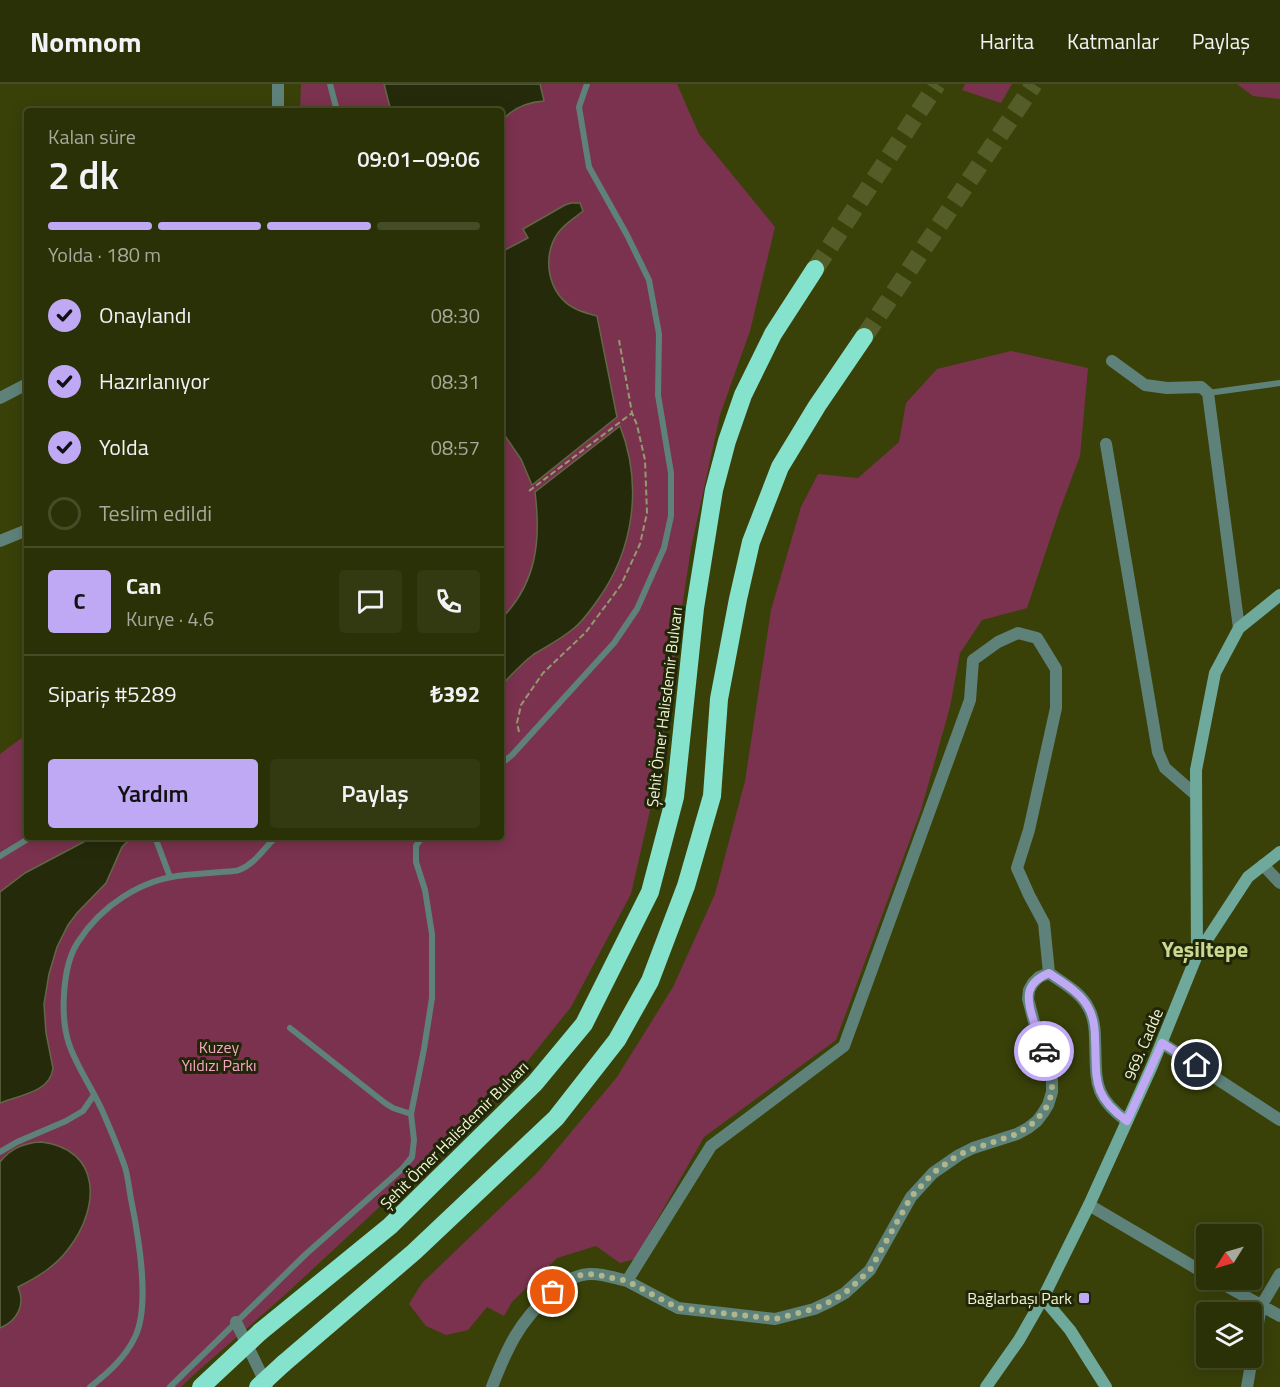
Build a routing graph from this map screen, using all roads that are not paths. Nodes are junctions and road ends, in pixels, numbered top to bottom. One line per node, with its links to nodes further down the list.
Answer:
1 (278, 84): 4 (street)
2 (330, 84): 5 (lane)
3 (587, 84): 18 (lane)
4 (278, 108)
5 (336, 108)
6 (815, 269): 52 (highway, Şehit Ömer Halisdemir Bulvarı, bridge)
7 (864, 337): 53 (highway, bridge)
8 (1112, 361): 11 (street)
9 (1280, 383): 11 (lane)
10 (24, 386): 12 (street)
11 (1208, 393): 17 (street)
12 (0, 398)
13 (1106, 444): 19 (street)
14 (24, 531): 15 (street)
15 (0, 541)
16 (1280, 595): 17 (street)
17 (1239, 628): 19 (street)
18 (504, 761)
19 (1196, 795): 29 (street)
20 (26, 840): 25 (lane)
21 (156, 840): 27 (lane)
22 (273, 840): 27 (lane)
23 (420, 840): 34 (lane)
24 (1280, 852): 26 (street, 969. Cadde)
25 (0, 856)
26 (1263, 865): 28 (street); 29 (street, 969. Cadde)
27 (170, 877): 33 (lane)
28 (1280, 883)
29 (1197, 955): 32 (street, 969. Cadde)
30 (1049, 973): 36 (street); 41 (street); 41 (street)
31 (290, 1028): 34 (lane)
32 (1162, 1043): 35 (street); 36 (street, 969. Cadde)
33 (93, 1095): 37 (lane); 50 (lane)
34 (411, 1114): 48 (lane)
35 (1280, 1120)
36 (1127, 1121): 38 (street, 969. Cadde)
37 (0, 1152)
38 (1089, 1205): 39 (street); 43 (street, 969. Cadde)
39 (1196, 1268)
40 (1280, 1274): 45 (street)
41 (627, 1281): 55 (street)
42 (1233, 1290): 44 (street)
43 (1043, 1298): 56 (street, 969. Cadde); 57 (street)
44 (1254, 1302)
45 (1262, 1304)
46 (1262, 1307): 47 (street)
47 (1280, 1316)
48 (236, 1322): 51 (lane); 54 (street)
49 (1250, 1368): 58 (street)
50 (90, 1387)
51 (170, 1387)
52 (201, 1387)
53 (258, 1387)
54 (268, 1387)
55 (492, 1387)
56 (986, 1387)
57 (1106, 1387)
58 (1246, 1387)

